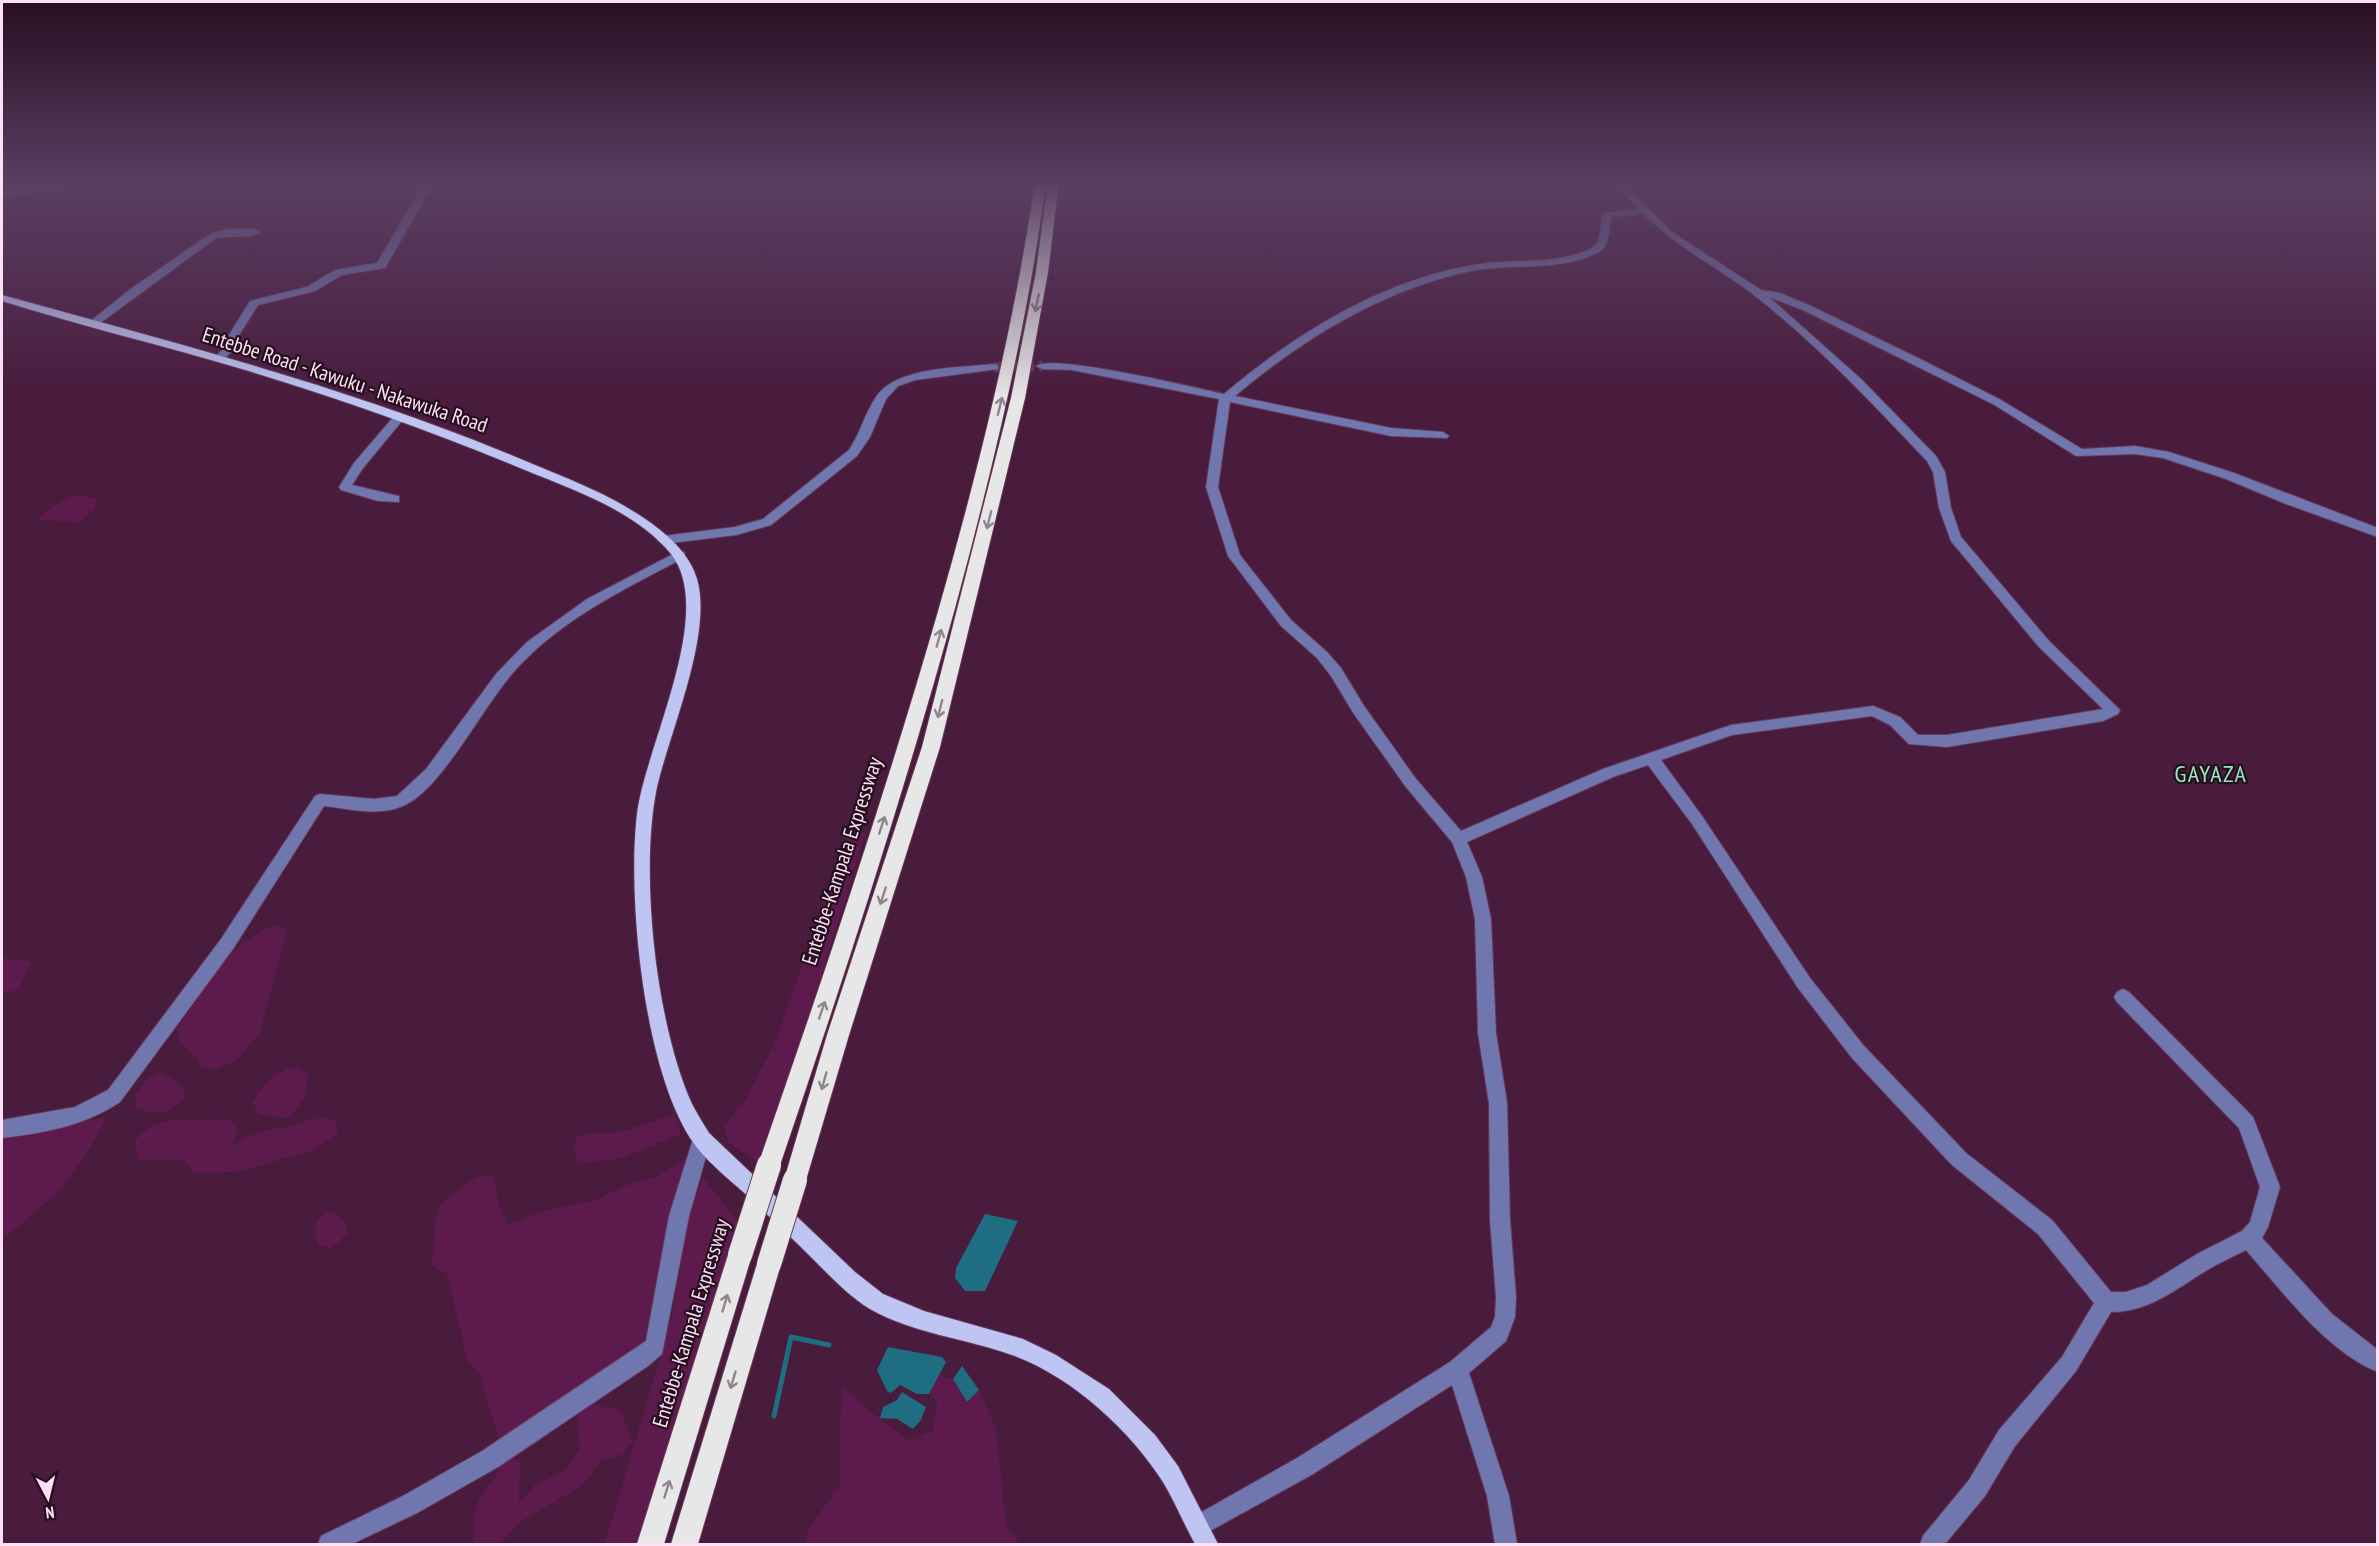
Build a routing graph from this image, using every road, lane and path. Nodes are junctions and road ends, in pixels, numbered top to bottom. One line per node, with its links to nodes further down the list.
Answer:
1 (187, 254): 9 (street)
2 (388, 254): 10 (street)
3 (1030, 254): 31 (highway, Entebbe-Kampala Expressway, one-way to 3, bridge)
4 (1044, 254): 32 (highway, one-way to 32, bridge)
5 (1581, 254): 13 (street)
6 (1699, 254): 7 (street)
7 (1758, 293): 17 (street); 20 (street)
8 (2, 298): 9 (main road, Entebbe Road - Kawuku - Nakawuka Road)
9 (92, 324): 10 (main road, Entebbe Road - Kawuku - Nakawuka Road)
10 (218, 358): 14 (main road, Entebbe Road - Kawuku - Nakawuka Road)
11 (1042, 366): 13 (street)
12 (994, 367): 18 (street)
13 (1225, 399): 15 (street); 21 (street)
14 (400, 416): 16 (street); 18 (main road, Entebbe Road - Kawuku - Nakawuka Road)
15 (1443, 436)
16 (395, 499)
17 (2378, 533)
18 (663, 540): 19 (main road, Entebbe Road - Kawuku - Nakawuka Road)
19 (679, 555): 23 (street); 24 (main road, Entebbe Road - Kawuku - Nakawuka Road)
20 (1651, 758): 21 (street); 26 (street)
21 (1458, 839): 28 (street)
22 (2123, 997): 25 (street)
23 (2, 1129)
24 (702, 1139): 29 (main road, Entebbe Road - Kawuku - Nakawuka Road); 30 (street)
25 (2248, 1238): 26 (street); 27 (street)
26 (2106, 1302): 34 (street)
27 (2378, 1362)
28 (1456, 1369): 29 (street); 33 (street)
29 (1203, 1535)
30 (329, 1545)
31 (650, 1545)
32 (684, 1545)
33 (1506, 1545)
34 (1931, 1545)

